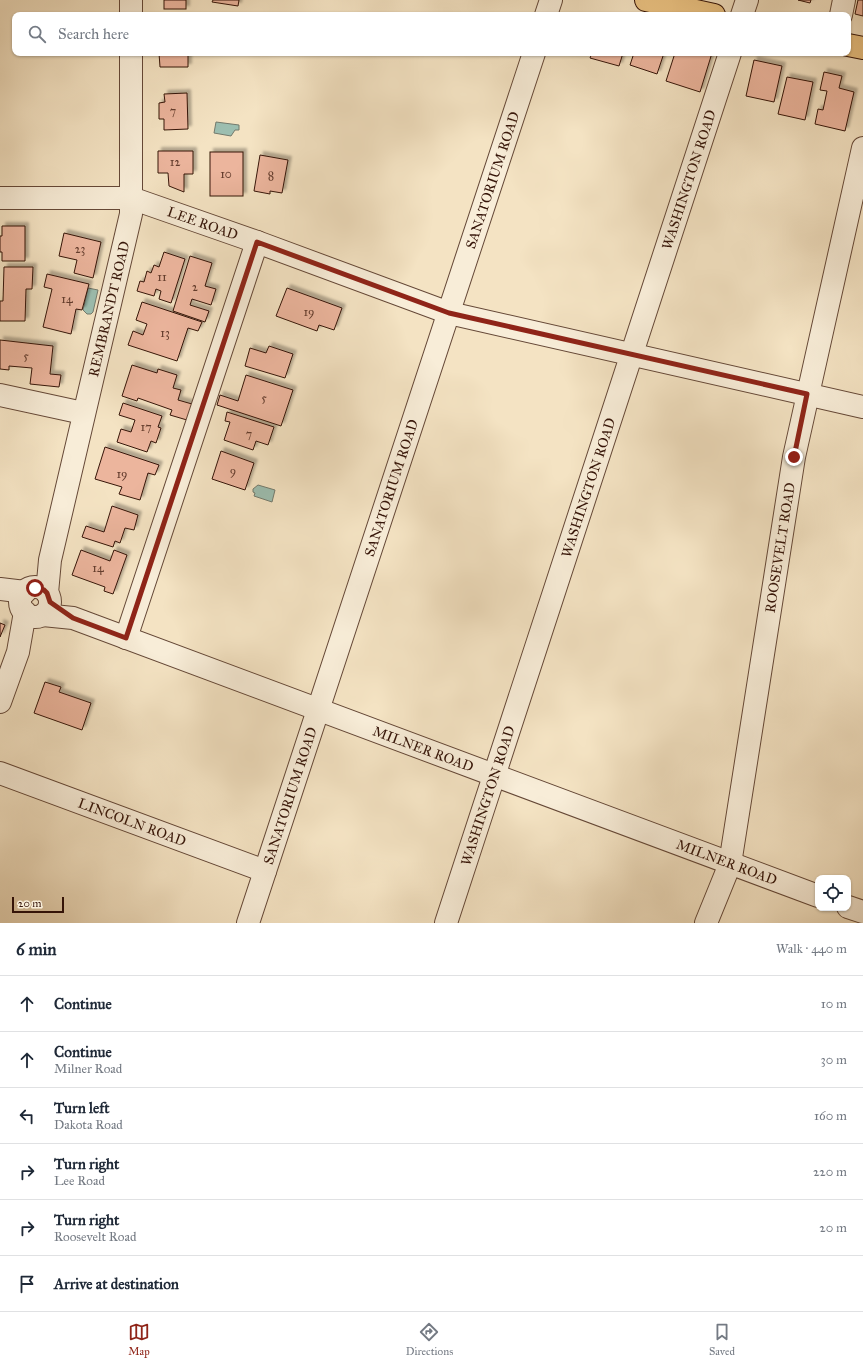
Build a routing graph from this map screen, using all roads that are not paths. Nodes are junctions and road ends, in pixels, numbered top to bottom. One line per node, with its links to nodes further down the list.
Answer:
1 (131, 0): 7 (street)
2 (551, 0): 8 (street)
3 (646, 0): 6 (main road)
4 (746, 0): 10 (street)
5 (844, 0): 11 (street)
6 (683, 4): 9 (main road)
7 (131, 12)
8 (547, 12)
9 (706, 12)
10 (743, 12)
11 (842, 12)
12 (851, 46): 13 (main road)
13 (863, 48)
14 (131, 56): 19 (street, REMBRANDT ROAD)
15 (533, 56): 21 (street, SANATORIUM ROAD)
16 (729, 56): 22 (street, WASHINGTON ROAD)
17 (863, 148): 23 (street, ROOSEVELT ROAD)
18 (0, 198): 19 (street, LEE ROAD)
19 (131, 198): 20 (street, LEE ROAD); 26 (street, REMBRANDT ROAD)
20 (257, 242): 21 (street, LEE ROAD); 30 (street)
21 (449, 313): 22 (street, LEE ROAD); 32 (street, SANATORIUM ROAD)
22 (632, 355): 23 (street, LEE ROAD); 34 (street, WASHINGTON ROAD)
23 (807, 394): 25 (street, LEE ROAD); 35 (street, ROOSEVELT ROAD)
24 (0, 395): 26 (street)
25 (863, 407)
26 (83, 414): 29 (street, REMBRANDT ROAD)
27 (0, 589): 29 (street, MILNER ROAD)
28 (0, 594): 29 (street, MILNER ROAD)
29 (35, 603): 30 (street, MILNER ROAD); 31 (street, REMBRANDT ROAD)
30 (126, 638): 32 (street, MILNER ROAD)
31 (0, 702)
32 (318, 710): 34 (street, MILNER ROAD); 36 (street, SANATORIUM ROAD)
33 (0, 773): 36 (street, LINCOLN ROAD)
34 (494, 775): 35 (street, MILNER ROAD); 39 (street, WASHINGTON ROAD)
35 (730, 864): 37 (street, MILNER ROAD); 40 (street, ROOSEVELT ROAD)
36 (265, 871): 38 (street, SANATORIUM ROAD)
37 (815, 895)
38 (248, 923)
39 (446, 923)
40 (706, 923)

